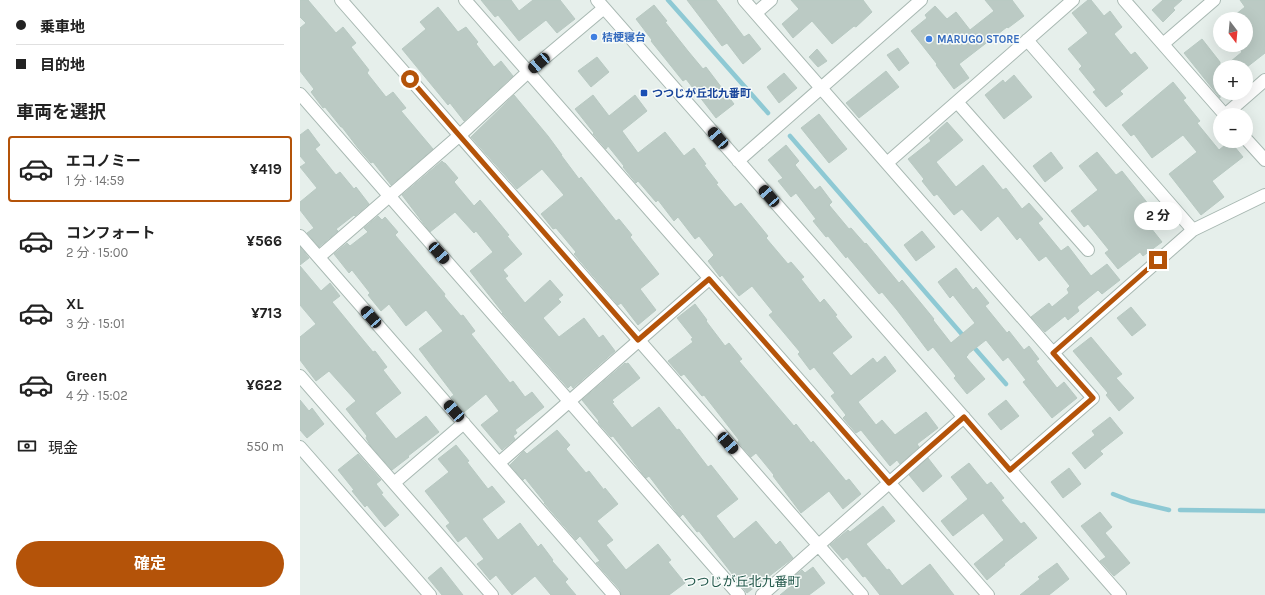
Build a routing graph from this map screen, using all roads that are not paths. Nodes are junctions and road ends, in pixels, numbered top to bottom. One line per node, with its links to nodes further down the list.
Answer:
1 (341, 0): 20 (street)
2 (465, 0): 13 (street)
3 (744, 0): 10 (street)
4 (771, 0): 10 (street)
5 (921, 0): 15 (street)
6 (1073, 0): 11 (street)
7 (1124, 0): 12 (street)
8 (1214, 0): 12 (street)
9 (600, 4): 13 (street); 23 (street)
10 (756, 13): 15 (street)
11 (1026, 40): 17 (street); 27 (street)
12 (1164, 44): 18 (street)
13 (528, 72): 20 (street); 31 (street)
14 (1265, 80): 19 (street)
15 (821, 88): 23 (street); 24 (street)
16 (300, 94): 26 (street)
17 (957, 102): 24 (street); 29 (street)
18 (1219, 108)
19 (1233, 108)
20 (460, 135): 26 (street); 32 (street)
21 (1253, 147): 22 (street)
22 (1265, 160)
23 (738, 162): 36 (street)
24 (887, 163): 33 (street)
25 (1265, 195): 27 (street)
26 (389, 196): 30 (street); 35 (street)
27 (1193, 230): 33 (street)
28 (300, 236): 30 (street)
29 (1088, 250)
30 (319, 258): 37 (street)
31 (709, 279): 32 (street); 42 (street)
32 (638, 340): 35 (street); 43 (street)
33 (1053, 353): 40 (street)
34 (300, 376): 41 (street)
35 (568, 401): 39 (street); 47 (street)
36 (964, 417): 40 (street); 42 (street)
37 (464, 423): 39 (street); 41 (street)
38 (300, 447): 44 (street)
39 (499, 463): 46 (street)
40 (1010, 470): 51 (street)
41 (394, 482): 45 (street)
42 (889, 483): 43 (street); 50 (street)
43 (818, 546): 48 (street); 49 (street)
44 (430, 595)
45 (492, 595)
46 (614, 595)
47 (739, 595)
48 (762, 595)
49 (862, 595)
50 (988, 595)
51 (1120, 595)

